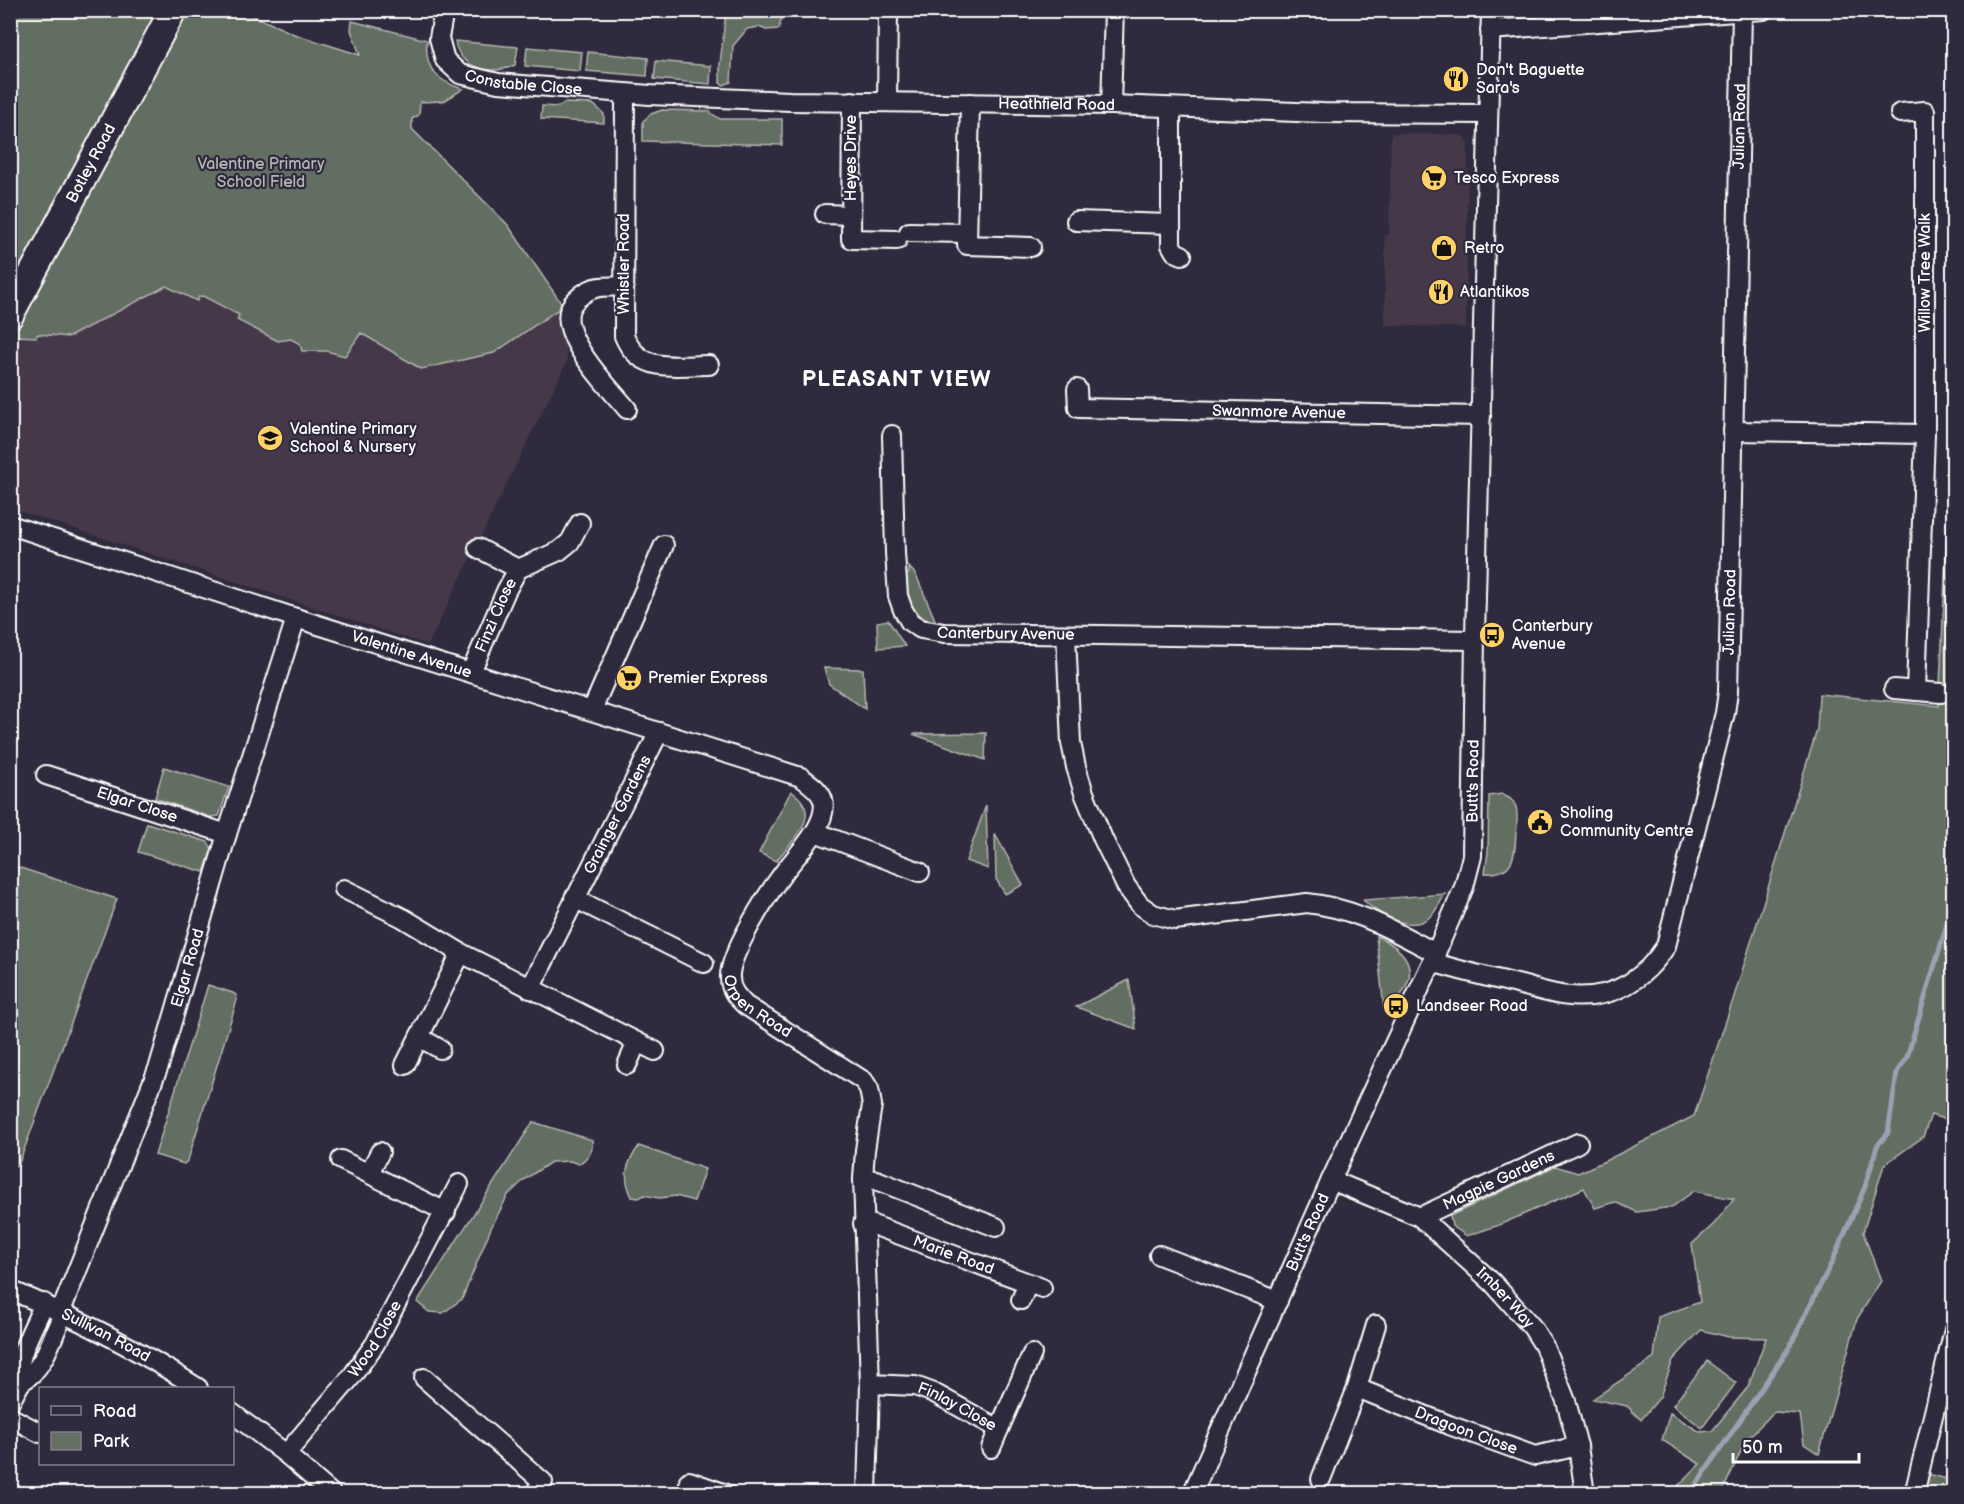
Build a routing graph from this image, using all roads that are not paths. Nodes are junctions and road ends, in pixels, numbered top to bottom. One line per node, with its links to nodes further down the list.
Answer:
1 (172, 10): 25 (main road, Botley Road)
2 (444, 10): 9 (street, Constable Close)
3 (888, 10): 11 (street)
4 (1114, 10): 13 (street)
5 (1491, 10): 8 (street, Butt's Road)
6 (1763, 10): 7 (street)
7 (1742, 12): 8 (street); 30 (street, Julian Road)
8 (1490, 30): 16 (street, Butt's Road)
9 (625, 93): 10 (street, Heathfield Road); 24 (street, Whistler Road)
10 (852, 101): 11 (street, Heathfield Road); 18 (street, Heyes Drive)
11 (887, 102): 12 (street, Heathfield Road)
12 (970, 104): 13 (street, Heathfield Road); 21 (street)
13 (1111, 105): 14 (street, Heathfield Road)
14 (1171, 108): 16 (street, Heathfield Road); 20 (street)
15 (1900, 113): 31 (street, Willow Tree Walk)
16 (1488, 114): 29 (street, Butt's Road)
17 (825, 214): 18 (street, Heyes Drive)
18 (851, 215): 21 (street, Heyes Drive)
19 (1076, 220): 20 (street)
20 (1170, 224): 23 (street)
21 (967, 239): 22 (street)
22 (1031, 247)
23 (1182, 255)
24 (623, 286): 26 (street, Whistler Road); 28 (street)
25 (10, 315)
26 (709, 365)
27 (1077, 388): 29 (street, Swanmore Avenue)
28 (627, 409)
29 (1481, 416): 40 (street, Butt's Road)
30 (1733, 431): 31 (street); 55 (street, Julian Road)
31 (1924, 434): 43 (street, Willow Tree Walk)
32 (892, 435): 39 (street, Canterbury Avenue)
33 (580, 522): 37 (street, Finzi Close)
34 (10, 525): 38 (street, Valentine Avenue)
35 (664, 545): 45 (street)
36 (478, 548): 37 (street)
37 (518, 569): 41 (street, Finzi Close)
38 (296, 618): 41 (street, Valentine Avenue); 50 (street, Elgar Road)
39 (1066, 636): 40 (street, Canterbury Avenue); 55 (street)
40 (1475, 640): 55 (street, Butt's Road)
41 (471, 672): 45 (street, Valentine Avenue)
42 (1894, 689): 43 (street)
43 (1916, 691): 44 (street)
44 (1941, 693)
45 (592, 710): 46 (street, Valentine Avenue)
46 (659, 732): 48 (street, Valentine Avenue); 53 (street, Grainger Gardens)
47 (46, 775): 50 (street, Elgar Close)
48 (811, 784): 49 (street, Orpen Road)
49 (814, 832): 51 (street); 68 (street, Orpen Road)
50 (227, 834): 80 (street, Elgar Road)
51 (920, 872)
52 (344, 889): 54 (street)
53 (574, 898): 56 (street); 57 (street, Grainger Gardens)
54 (461, 953): 57 (street); 58 (street)
55 (1434, 957): 69 (street, Butt's Road)
56 (704, 963)
57 (530, 989): 59 (street)
58 (419, 1037): 60 (street); 62 (street)
59 (637, 1042): 61 (street); 63 (street)
60 (440, 1049)
61 (655, 1051)
62 (405, 1065)
63 (627, 1065)
64 (1578, 1143): 72 (street, Magpie Gardens)
65 (380, 1152): 67 (street)
66 (341, 1160): 67 (street)
67 (369, 1173): 71 (street)
68 (863, 1179): 73 (street, Orpen Road); 74 (street)
69 (1331, 1180): 72 (street, Imber Way); 78 (street, Butt's Road)
70 (459, 1184): 71 (street, Wood Close)
71 (446, 1212): 96 (street, Wood Close)
72 (1420, 1217): 94 (street, Imber Way)
73 (863, 1224): 77 (street, Marie Road); 86 (street, Orpen Road)
74 (996, 1227)
75 (1159, 1255): 78 (street)
76 (10, 1290): 79 (street, Sullivan Road)
77 (1021, 1300)
78 (1278, 1300): 103 (street, Butt's Road)
79 (44, 1303): 80 (street, Sullivan Road); 85 (street)
80 (62, 1312): 85 (street, Elgar Road); 87 (street, Sullivan Road)
81 (1376, 1324): 88 (street)
82 (1953, 1330): 105 (street)
83 (1032, 1354): 92 (street, Finlay Close)
84 (424, 1378): 101 (street)
85 (21, 1382): 89 (street)
86 (870, 1384): 92 (street, Finlay Close); 102 (street, Orpen Road)
87 (195, 1387)
88 (1357, 1388): 94 (street, Dragoon Close); 97 (street)
89 (10, 1402)
90 (234, 1415): 96 (street)
91 (10, 1417): 93 (street)
92 (999, 1429): 95 (street)
93 (39, 1432)
94 (1578, 1446): 104 (street, Imber Way)
95 (991, 1448)
96 (286, 1454): 100 (street)
97 (1321, 1479)
98 (689, 1481): 99 (street)
99 (720, 1493)
100 (332, 1494)
101 (534, 1494)
102 (867, 1494)
103 (1192, 1494)
104 (1585, 1494)
105 (1914, 1494)

